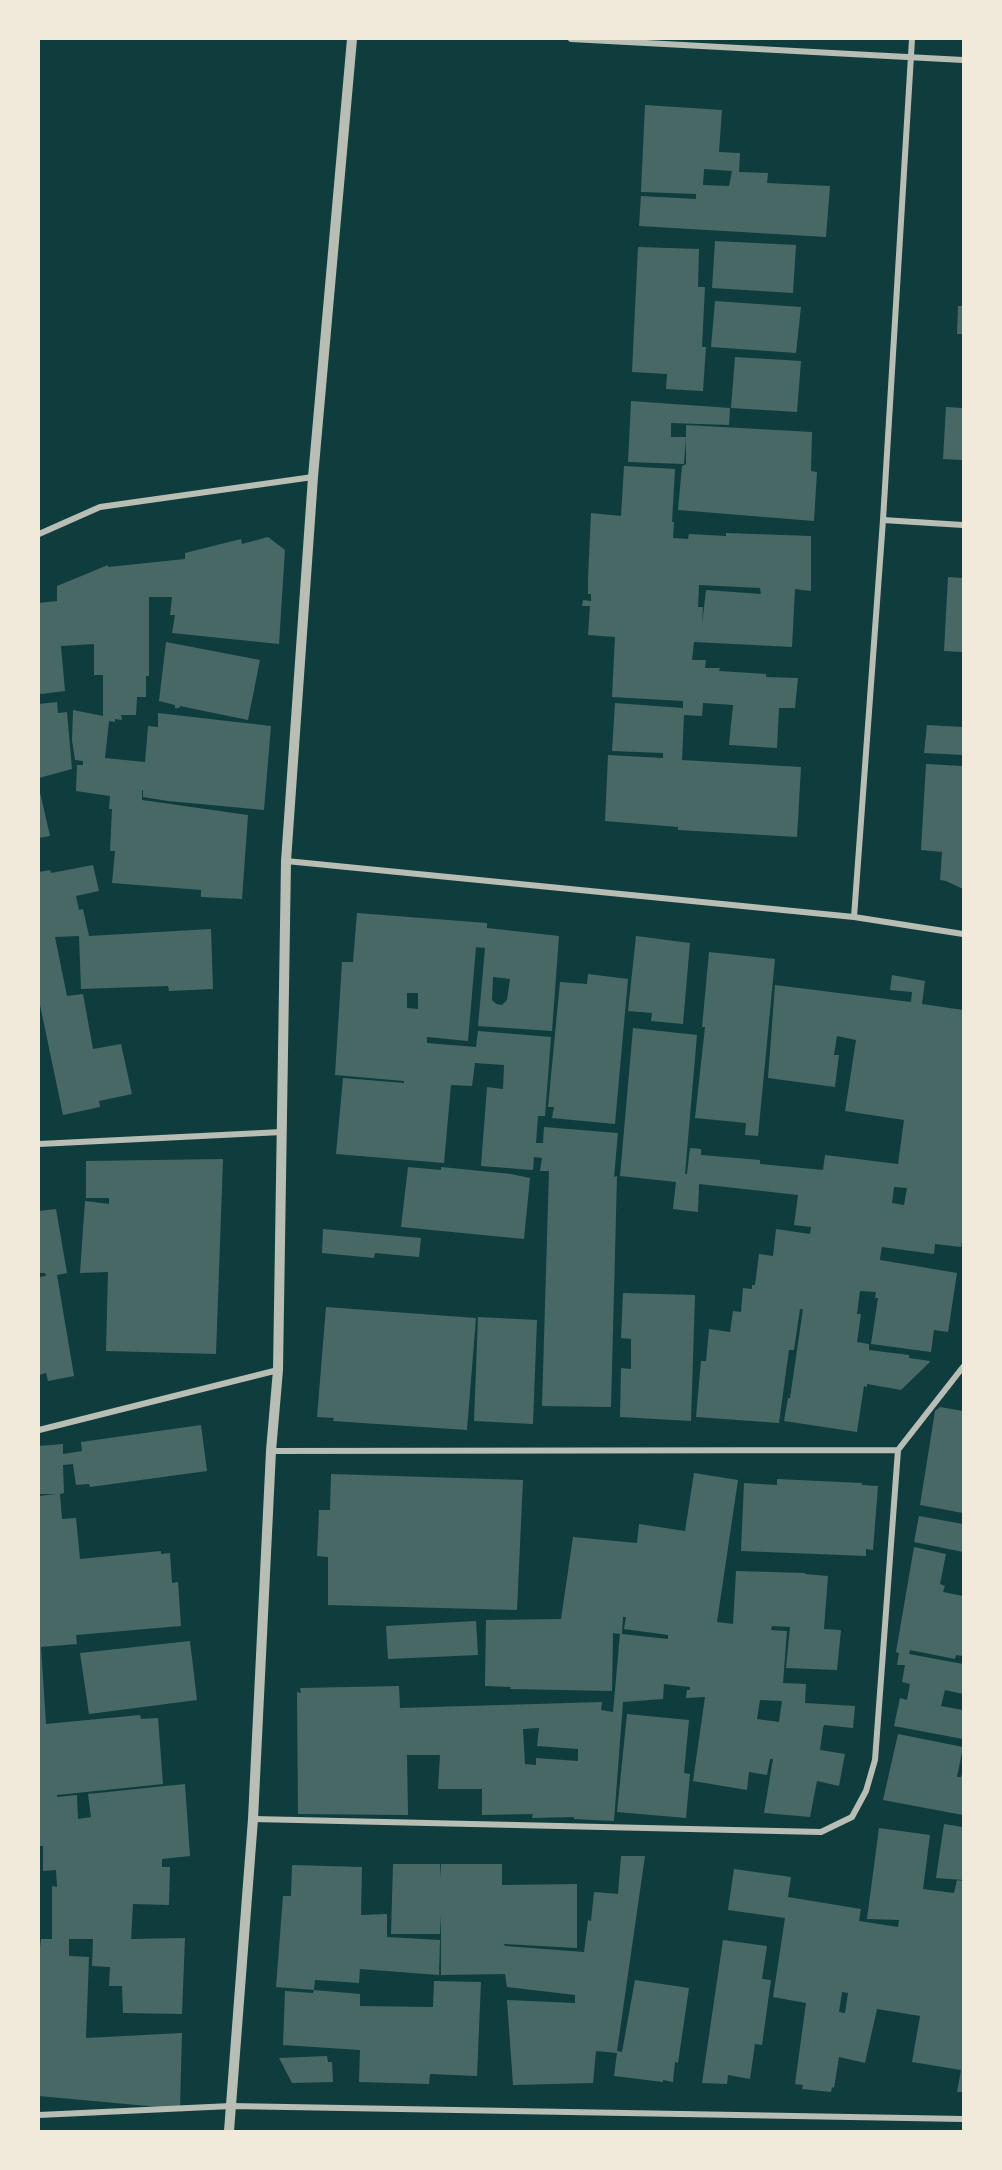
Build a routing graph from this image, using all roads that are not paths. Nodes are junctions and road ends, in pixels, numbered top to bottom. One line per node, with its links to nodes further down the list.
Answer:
1 (352, 39): 6 (street)
2 (571, 39): 4 (street)
3 (912, 39): 4 (street)
4 (911, 57): 5 (street); 7 (street)
5 (963, 60)
6 (313, 477): 9 (street); 10 (street)
7 (883, 520): 8 (street); 11 (street)
8 (963, 525)
9 (39, 534)
10 (286, 861): 11 (street); 13 (street)
11 (854, 917): 12 (street)
12 (963, 934)
13 (282, 1132): 14 (street); 16 (street)
14 (39, 1144)
15 (963, 1367): 19 (street)
16 (278, 1370): 17 (street); 18 (street)
17 (39, 1430)
18 (271, 1450): 19 (street); 20 (street)
19 (898, 1450): 20 (street)
20 (253, 1819): 21 (street)
21 (231, 2106): 22 (street); 23 (street); 24 (street)
22 (39, 2115)
23 (963, 2119)
24 (229, 2131)

